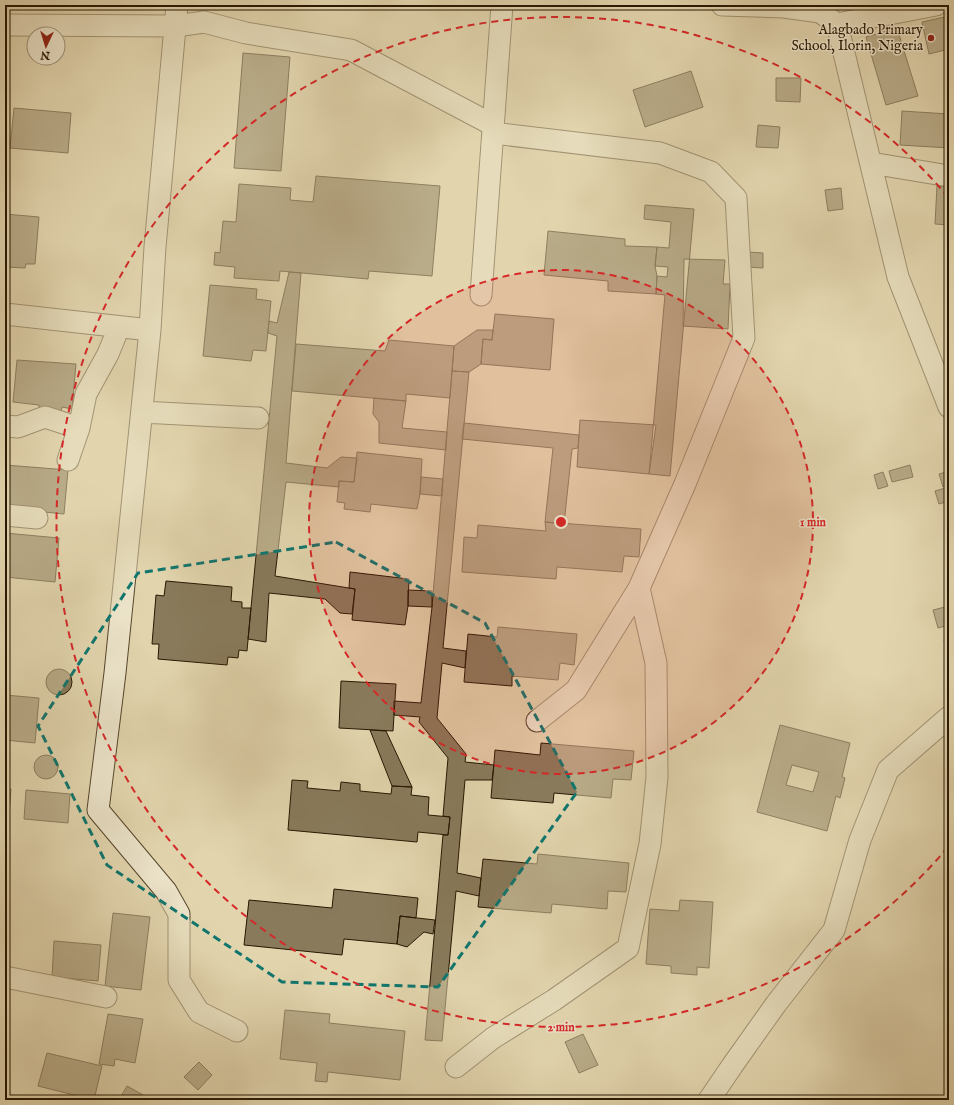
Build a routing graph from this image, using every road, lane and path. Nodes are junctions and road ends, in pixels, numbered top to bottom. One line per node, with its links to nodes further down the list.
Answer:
1 (177, 5): 8 (street)
2 (502, 5): 9 (street)
3 (722, 5): 5 (street)
4 (936, 5): 6 (street)
5 (820, 8): 6 (street)
6 (838, 24): 10 (street)
7 (5, 25): 8 (street)
8 (176, 26): 9 (street); 15 (street)
9 (493, 129): 12 (street); 24 (street)
10 (871, 163): 11 (street); 16 (street)
11 (949, 176)
12 (481, 295)
13 (5, 314): 14 (street)
14 (120, 327): 15 (street); 20 (street)
15 (150, 330): 17 (street)
16 (949, 407)
17 (142, 412): 18 (street); 29 (street)
18 (258, 418)
19 (5, 426): 20 (street)
20 (79, 428): 21 (street)
21 (68, 460)
22 (5, 515): 23 (street)
23 (37, 518)
24 (639, 588): 26 (street); 30 (street)
25 (949, 717): 31 (street)
26 (537, 721)
27 (5, 977): 28 (street)
28 (106, 997)
29 (237, 1031)
30 (456, 1067)
31 (709, 1100)

